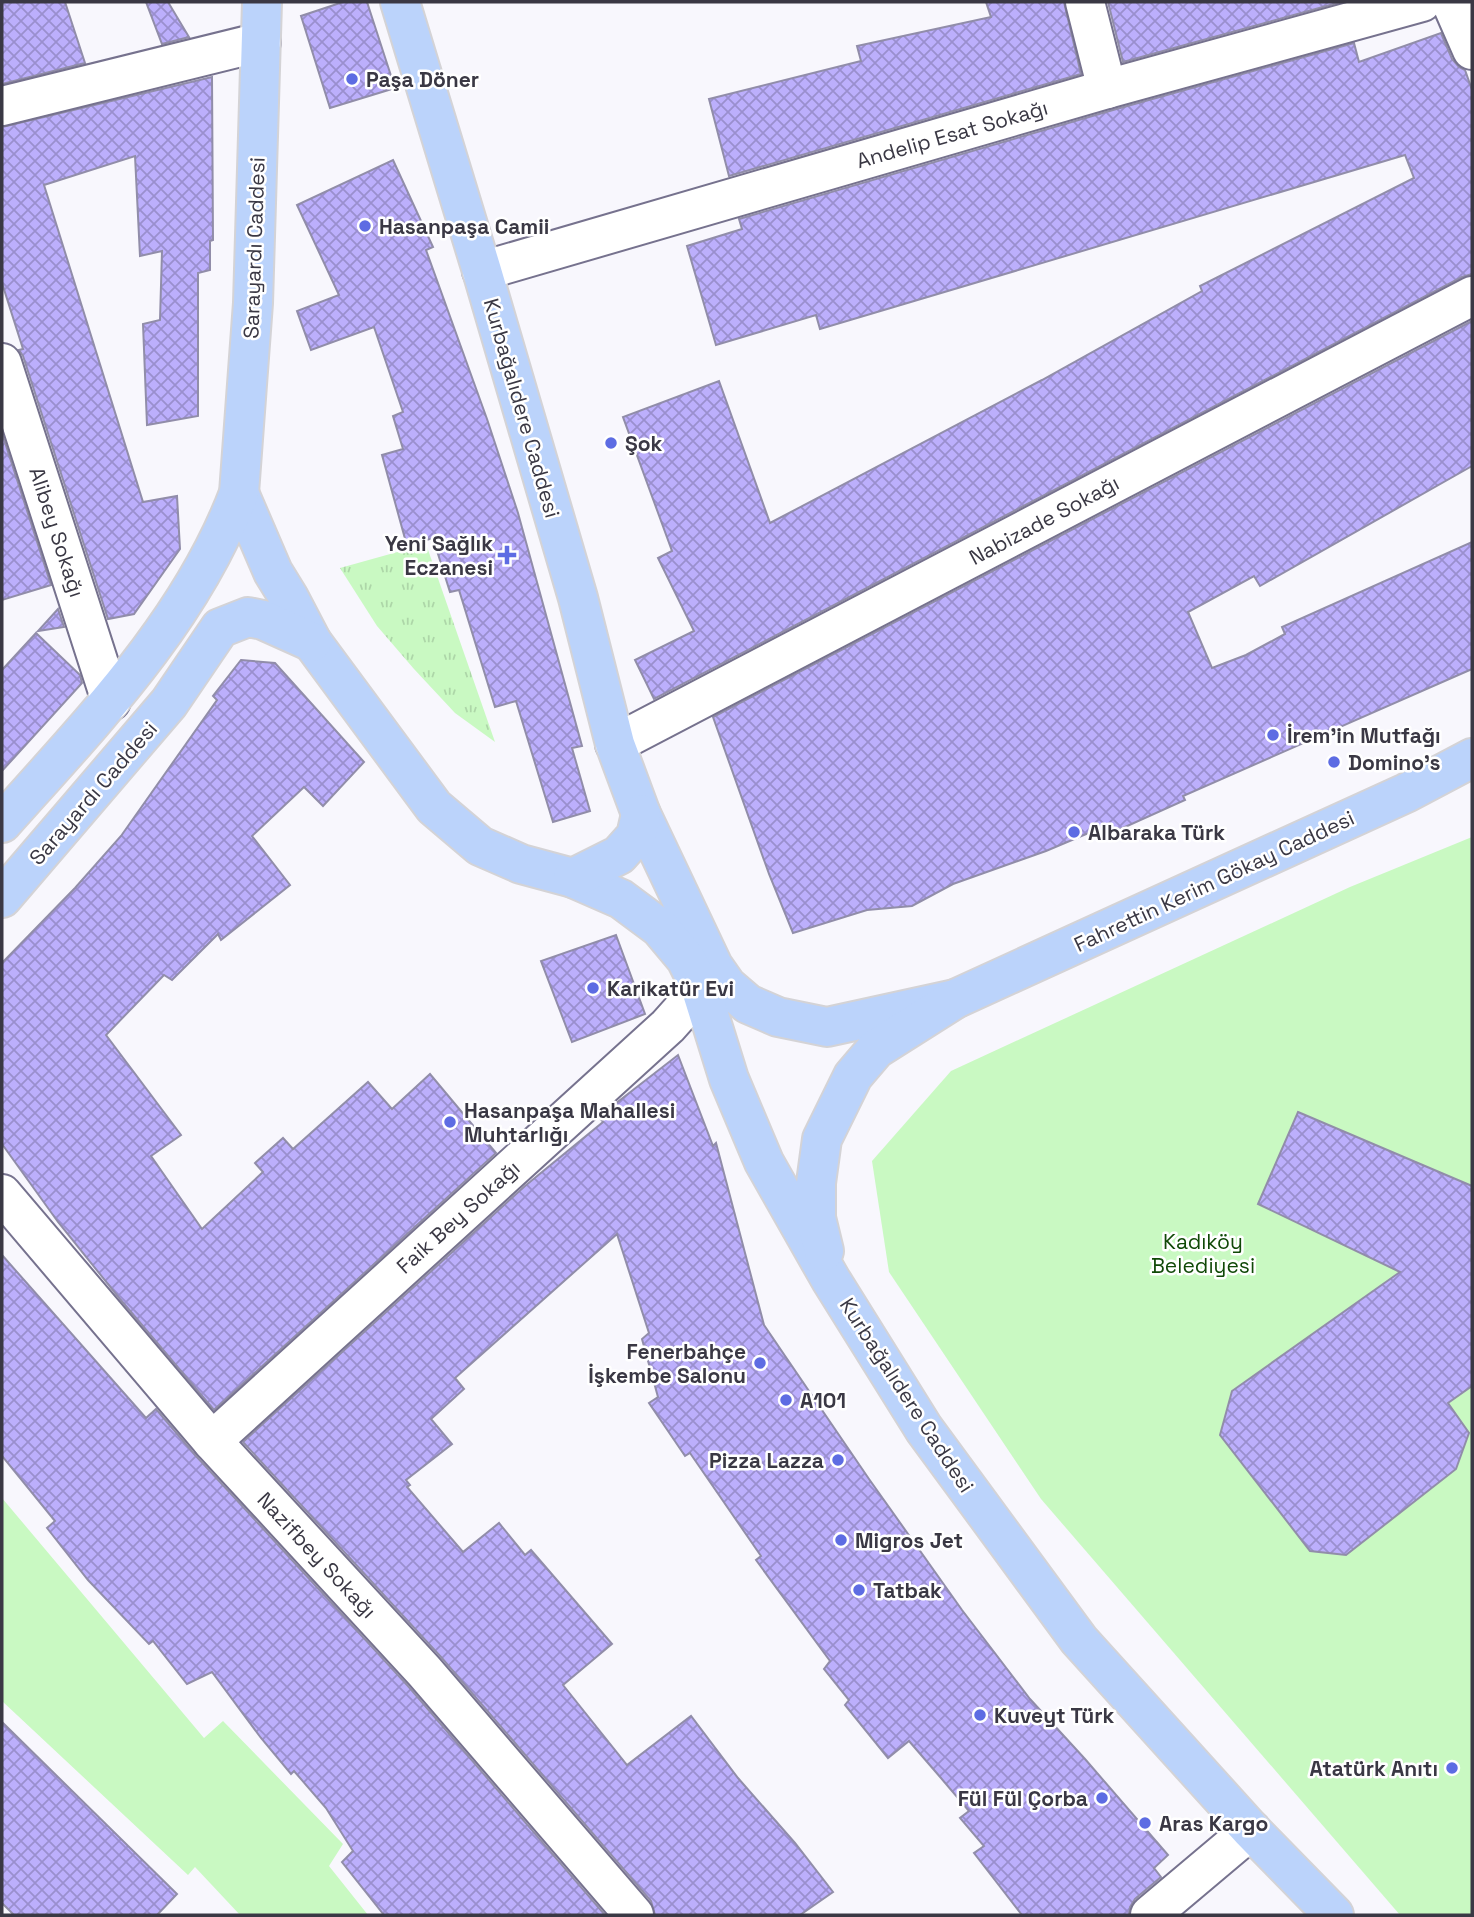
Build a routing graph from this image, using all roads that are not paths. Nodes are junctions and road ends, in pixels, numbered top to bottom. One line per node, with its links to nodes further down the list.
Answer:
1 (262, 2): 6 (main road, Sarayardı Caddesi)
2 (400, 2): 10 (main road, Kurbağalıdere Caddesi)
3 (1084, 2): 8 (street)
4 (1422, 2): 8 (street, Andelip Esat Sokağı)
5 (1451, 2): 7 (street)
6 (261, 42): 9 (street); 13 (main road, Sarayardı Caddesi)
7 (1472, 51)
8 (1107, 89): 10 (street, Andelip Esat Sokağı)
9 (2, 106)
10 (482, 271): 16 (main road, Kurbağalıdere Caddesi)
11 (1472, 296): 16 (street, Nabizade Sokağı)
12 (2, 363): 15 (street, Alibey Sokağı)
13 (239, 493): 14 (main road, Sarayardı Caddesi); 15 (main road, Sarayardı Caddesi)
14 (312, 642): 22 (main road, Sarayardı Caddesi); 23 (main road, Sarayardı Caddesi)
15 (111, 701): 21 (main road, Sarayardı Caddesi)
16 (615, 744): 20 (main road, Kurbağalıdere Caddesi)
17 (1472, 758): 19 (main road, Fahrettin Kerim Gökay Caddesi)
18 (1472, 777): 19 (main road)
19 (1406, 793): 25 (main road, Fahrettin Kerim Gökay Caddesi)
20 (642, 814): 22 (main road); 25 (main road, Fahrettin Kerim Gökay Caddesi)
21 (2, 823)
22 (572, 878): 24 (main road, Kurbağalıdere Caddesi)
23 (2, 898)
24 (701, 989): 27 (main road, Kurbağalıdere Caddesi); 28 (street, Faik Bey Sokağı)
25 (954, 999): 27 (main road, Fahrettin Kerim Gökay Caddesi)
26 (2, 1194): 28 (street, Nazifbey Sokağı)
27 (831, 1280): 29 (main road, Kurbağalıdere Caddesi)
28 (212, 1441): 30 (street, Nazifbey Sokağı)
29 (1251, 1830): 31 (street); 32 (main road, Kurbağalıdere Caddesi)
30 (634, 1915)
31 (1150, 1915)
32 (1334, 1915)

